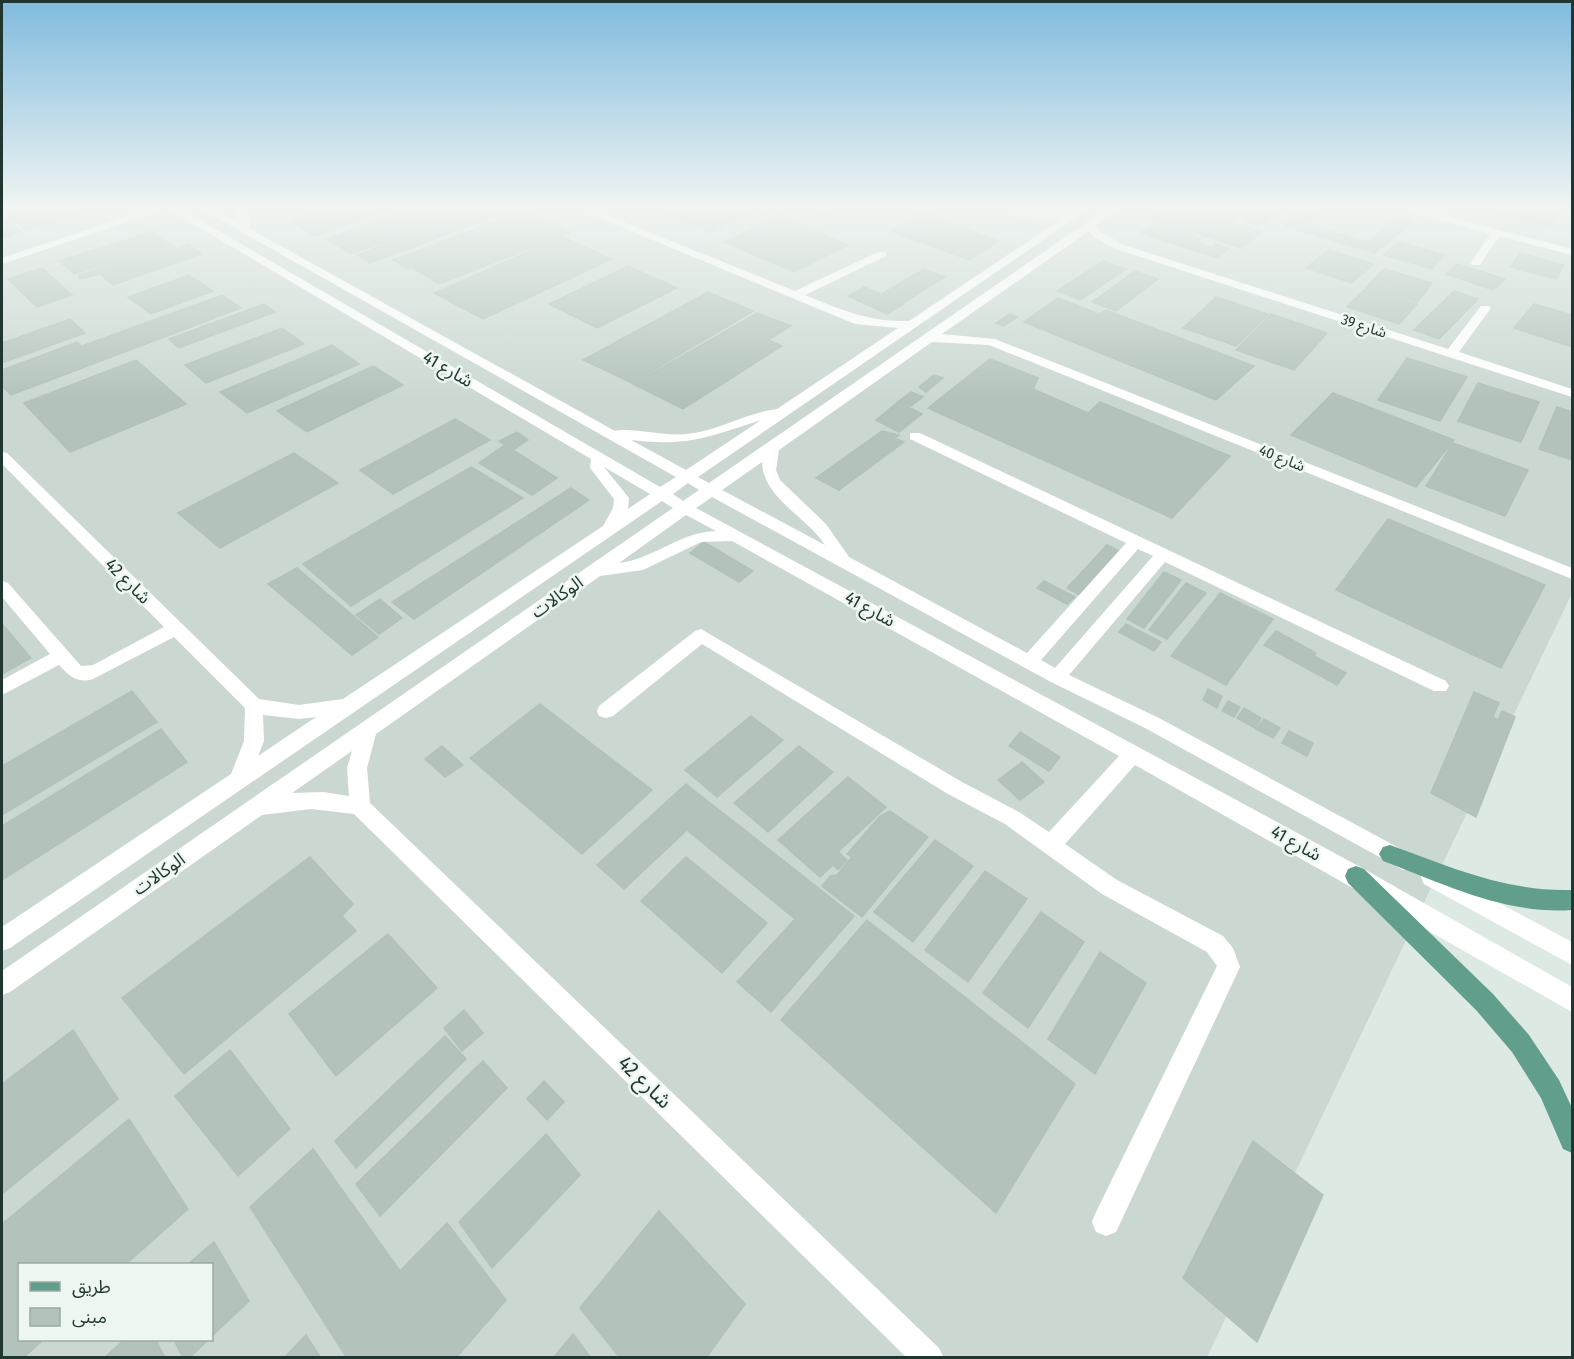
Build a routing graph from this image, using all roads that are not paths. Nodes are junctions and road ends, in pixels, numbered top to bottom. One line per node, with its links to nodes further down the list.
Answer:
1 (280, 272): 23 (street, شارع 41)
2 (320, 272): 19 (street, شارع 41)
3 (740, 272): 8 (street)
4 (843, 272): 8 (street)
5 (990, 272): 12 (street, الوكالات)
6 (1023, 272): 10 (street, الوكالات)
7 (1199, 272): 16 (street, شارع 39)
8 (796, 295): 11 (street)
9 (1485, 308): 16 (street)
10 (967, 312): 13 (street, الوكالات); 14 (street, شارع 40)
11 (859, 321): 12 (street); 15 (street)
12 (915, 324): 15 (street, الوكالات)
13 (928, 338): 14 (street, شارع 40); 21 (street, الوكالات)
14 (991, 342): 35 (street, شارع 40)
15 (873, 352): 18 (street, الوكالات)
16 (1451, 354): 17 (street, شارع 39)
17 (1572, 393)
18 (784, 412): 19 (street); 24 (street, الوكالات)
19 (610, 433): 24 (street, شارع 41)
20 (915, 436): 30 (street)
21 (773, 446): 25 (street, الوكالات); 32 (street)
22 (2, 456): 38 (street, شارع 42)
23 (598, 457): 26 (street, شارع 41); 28 (street)
24 (689, 477): 25 (street, شارع 41); 26 (street, الوكالات)
25 (711, 490): 27 (street, الوكالات); 32 (street, شارع 41)
26 (662, 495): 27 (street, شارع 41); 28 (street, الوكالات)
27 (685, 508): 29 (street, شارع 41); 34 (street, الوكالات)
28 (607, 532): 44 (street, الوكالات)
29 (738, 537): 34 (street); 48 (street, شارع 41)
30 (1136, 541): 31 (street); 33 (street)
31 (1163, 554): 36 (street); 42 (street)
32 (842, 560): 40 (street, شارع 41)
33 (1114, 566): 36 (street); 40 (street)
34 (594, 571): 47 (street, الوكالات)
35 (1572, 574)
36 (1141, 580): 41 (street)
37 (2, 587): 39 (street)
38 (176, 628): 39 (street); 45 (street, شارع 42)
39 (60, 656): 43 (street)
40 (1029, 662): 41 (street, شارع 41)
41 (1057, 677): 53 (street, شارع 41)
42 (1440, 686)
43 (2, 688)
44 (350, 705): 45 (street); 49 (street, الوكالات)
45 (254, 706): 49 (street)
46 (606, 711): 52 (street)
47 (368, 728): 50 (street); 51 (street, الوكالات)
48 (1133, 754): 52 (street); 54 (street, شارع 41)
49 (238, 780): 56 (street, الوكالات)
50 (360, 807): 51 (street); 62 (street, شارع 42)
51 (254, 808): 58 (street, الوكالات)
52 (1051, 845): 61 (street)
53 (1390, 854): 55 (main road); 57 (street, شارع 41)
54 (1356, 876): 59 (street, شارع 41); 60 (main road)
55 (1572, 900)
56 (2, 940)
57 (1572, 954)
58 (2, 984)
59 (1572, 1000)
60 (1572, 1140)
61 (1106, 1222)
62 (929, 1358)

